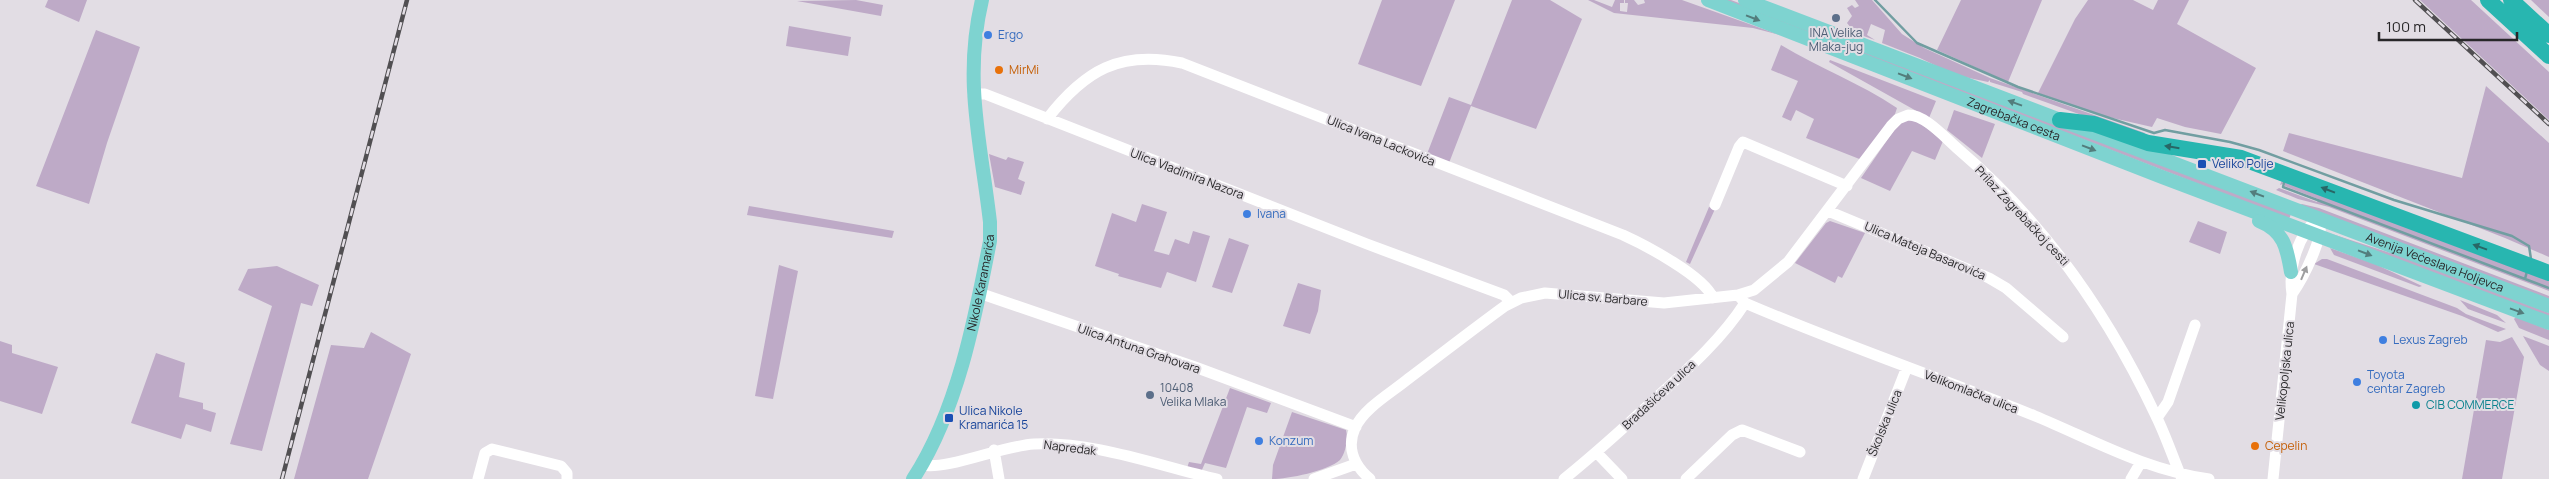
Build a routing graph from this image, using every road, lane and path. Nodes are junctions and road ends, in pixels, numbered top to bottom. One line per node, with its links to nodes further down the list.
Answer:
1 (982, 0): 8 (main road, Nikole Karamarića)
2 (1708, 0): 14 (main road, Zagrebačka cesta, one-way to 14)
3 (1745, 0): 11 (main road, Zagrebačka cesta, one-way to 3)
4 (2488, 0): 7 (highway)
5 (2511, 0): 6 (highway)
6 (2549, 35)
7 (2549, 56)
8 (973, 94): 10 (street, Ulica Vladimira Nazora); 21 (main road, Nikole Karamarića)
9 (1908, 115): 12 (street, Ulica sv. Barbare); 31 (street, Prilaz Zagrebačkoj cesti)
10 (1047, 119): 23 (street, Ulica Ivana Lackovića); 25 (street, Ulica Vladimira Nazora)
11 (2060, 120): 16 (main road, Zagrebačka cesta, one-way to 11); 20 (highway, one-way to 11)
12 (1847, 186): 13 (street); 15 (street, Ulica sv. Barbare)
13 (1715, 205)
14 (2236, 205): 17 (main road, Zagrebačka cesta); 19 (main road)
15 (1828, 211): 24 (street, Ulica sv. Barbare); 29 (street, Ulica Mateja Basarovića)
16 (2319, 218): 17 (street, Velikopoljska ulica); 18 (street, Velikopoljska ulica); 26 (main road, Avenija Većeslava Holjevca)
17 (2306, 231): 18 (main road, Zagrebačka cesta); 19 (street, Velikopoljska ulica)
18 (2320, 236): 22 (street, Velikopoljska ulica, one-way to 18); 27 (main road, Avenija Većeslava Holjevca, one-way to 27)
19 (2291, 272): 22 (street, Velikopoljska ulica)
20 (2549, 273)
21 (979, 294): 32 (street, Ulica Antuna Grahovara); 38 (main road, Nikole Karamarića)
22 (2292, 294): 53 (street, Velikopoljska ulica)
23 (1713, 298): 24 (street, Ulica sv. Barbare); 25 (street, Ulica sv. Barbare)
24 (1741, 299): 30 (street, Velikomlačka ulica); 35 (street, Bradašićeva ulica)
25 (1511, 302): 32 (street, Ulica sv. Barbare)
26 (2549, 306)
27 (2549, 323)
28 (2195, 326): 31 (street)
29 (2063, 337)
30 (1907, 367): 36 (street, Velikomlačka ulica); 50 (street, Školska ulica)
31 (2157, 418): 39 (street, Prilaz Zagrebačkoj cesti)
32 (1356, 427): 37 (street)
33 (994, 450): 38 (street, Napredak); 43 (street); 44 (street, Napredak)
34 (1800, 452): 49 (street)
35 (1597, 453): 47 (street, Bradašićeva ulica); 48 (street)
36 (2141, 462): 39 (street, Velikomlačka ulica); 51 (street)
37 (1356, 464): 45 (street); 46 (street)
38 (922, 465): 42 (main road, Nikole Karamarića)
39 (2181, 477): 52 (street, Velikomlačka ulica)
40 (478, 479): 41 (street)
41 (567, 479)
42 (913, 479)
43 (999, 479)
44 (1217, 479)
45 (1314, 479)
46 (1370, 479)
47 (1564, 479)
48 (1622, 479)
49 (1686, 479)
50 (1863, 479)
51 (2131, 479)
52 (2209, 479)
53 (2274, 479)

